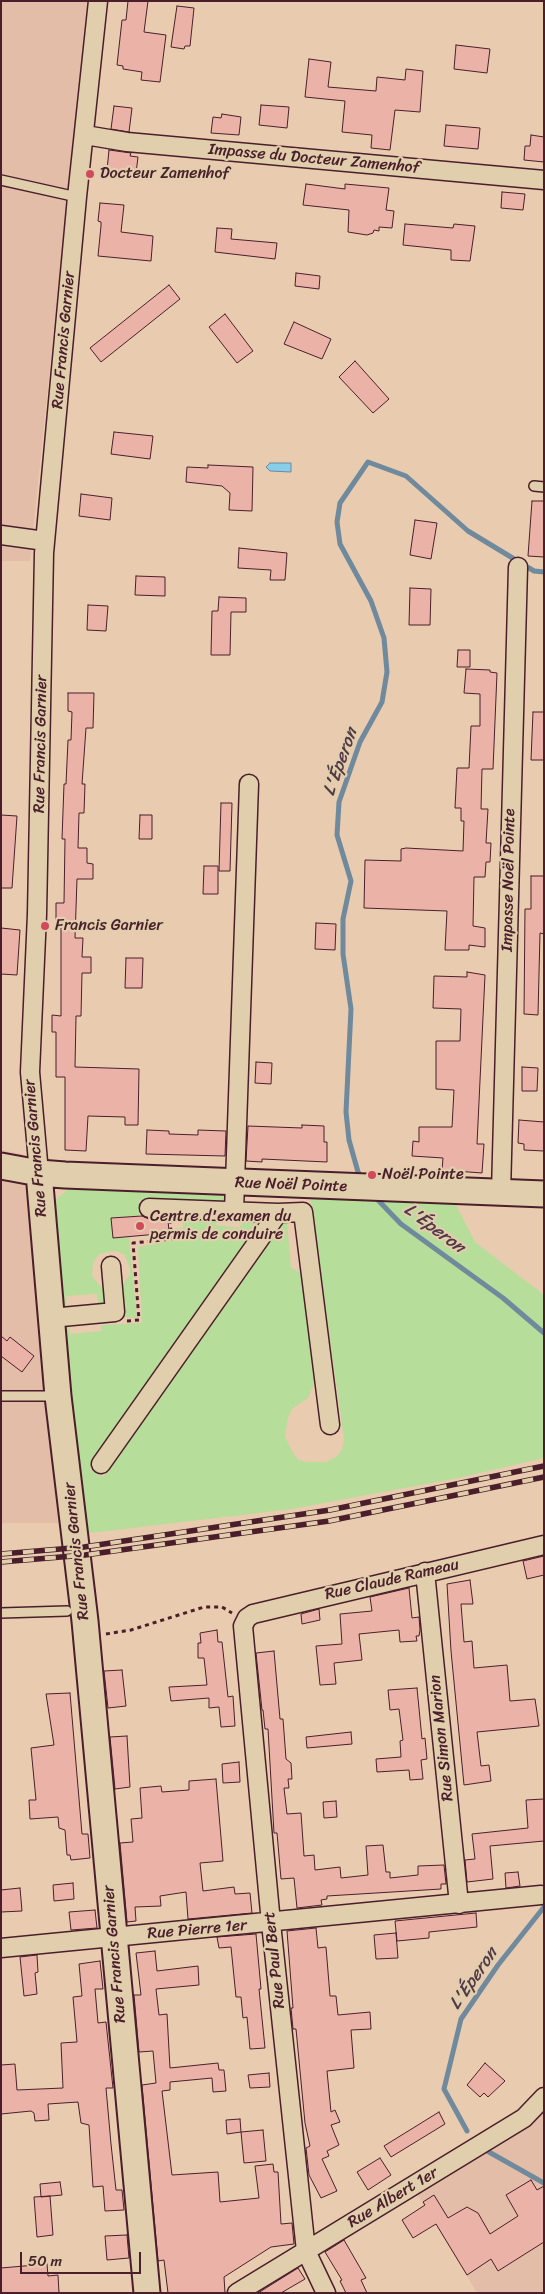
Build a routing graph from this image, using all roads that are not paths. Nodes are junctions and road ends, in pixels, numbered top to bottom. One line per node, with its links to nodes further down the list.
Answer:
1 (98, 1): 2 (street, Rue Francis Garnier)
2 (85, 135): 4 (street, Impasse du Docteur Zamenhof); 5 (street, Rue Francis Garnier)
3 (1, 180): 5 (lane)
4 (544, 180)
5 (77, 197): 7 (street, Rue Francis Garnier)
6 (1, 535): 7 (street)
7 (45, 542): 11 (street, Rue Francis Garnier)
8 (518, 567): 13 (street, Impasse Noël Pointe)
9 (249, 784): 12 (street)
10 (1, 1166): 11 (street, Rue Noël Pointe)
11 (38, 1173): 12 (street, Rue Noël Pointe); 19 (street, Rue Francis Garnier)
12 (236, 1182): 13 (street, Rue Noël Pointe); 16 (street)
13 (501, 1192): 14 (street, Rue Noël Pointe)
14 (544, 1194)
15 (149, 1208): 16 (street)
16 (234, 1211): 17 (street)
17 (278, 1213): 22 (street); 23 (street)
18 (111, 1266): 19 (street)
19 (51, 1318): 21 (street, Rue Francis Garnier)
20 (1, 1396): 21 (lane)
21 (58, 1396): 32 (street, Rue Francis Garnier)
22 (330, 1425)
23 (101, 1464)
24 (544, 1545): 25 (street, Rue Claude Rameau)
25 (425, 1572): 28 (street, Rue Claude Rameau); 30 (street, Rue Simon Marion)
26 (67, 1611): 27 (lane)
27 (1, 1613)
28 (244, 1622): 31 (street, Rue Paul Bert)
29 (541, 1896): 30 (street, Rue Pierre 1er)
30 (458, 1904): 31 (street, Rue Pierre 1er)
31 (271, 1923): 32 (street, Rue Pierre 1er); 35 (street, Rue Paul Bert)
32 (113, 1938): 33 (street, Rue Pierre 1er); 36 (street, Rue Francis Garnier)
33 (1, 1948)
34 (544, 2097): 35 (street, Rue Albert 1er)
35 (306, 2251): 37 (street, Rue Albert 1er); 38 (street, Rue Paul Bert)
36 (147, 2293)
37 (237, 2293)
38 (326, 2293)

